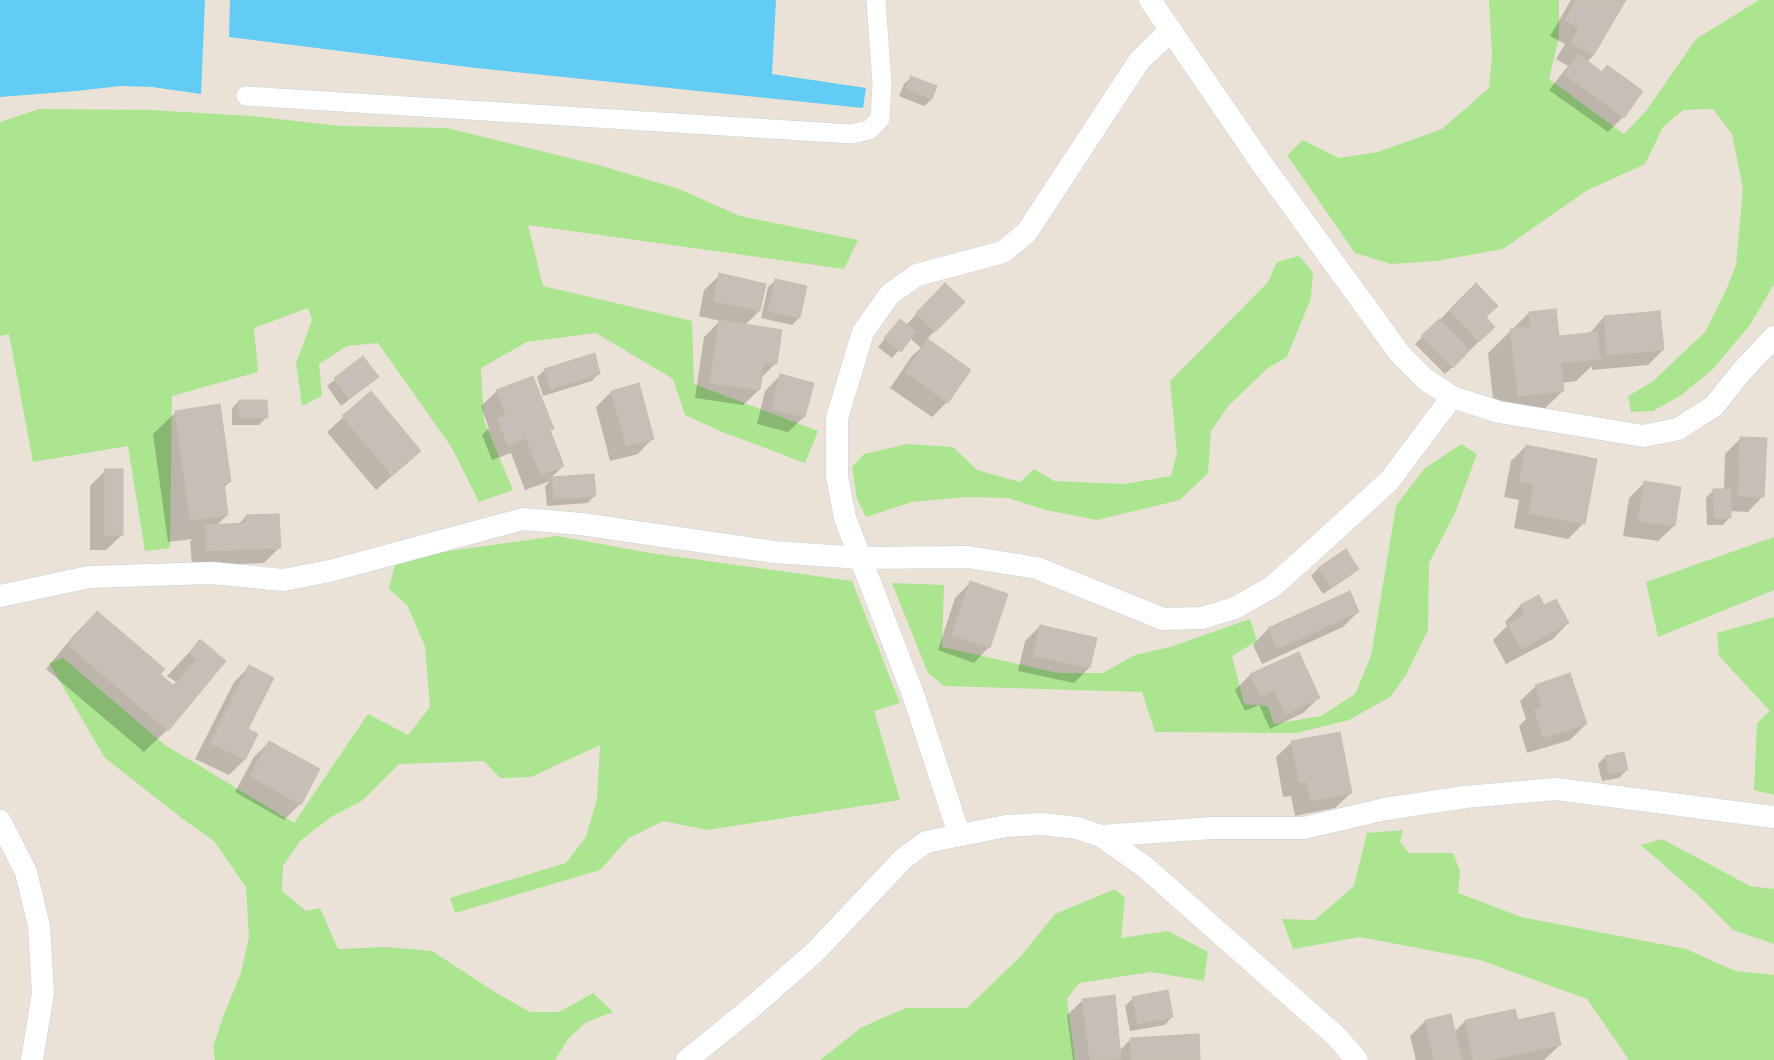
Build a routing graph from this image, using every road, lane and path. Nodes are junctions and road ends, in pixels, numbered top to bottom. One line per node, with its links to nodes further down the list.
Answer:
1 (876, 0): 4 (lane)
2 (1150, 0): 3 (street)
3 (1171, 30): 6 (street); 7 (street)
4 (246, 96)
5 (1774, 337): 6 (street)
6 (1452, 397): 7 (street)
7 (861, 558): 8 (street); 11 (street)
8 (0, 596)
9 (1774, 817): 12 (street)
10 (0, 821): 13 (street)
11 (959, 834): 12 (street); 14 (street)
12 (1101, 836): 15 (street)
13 (32, 1060)
14 (686, 1060)
15 (1358, 1060)

